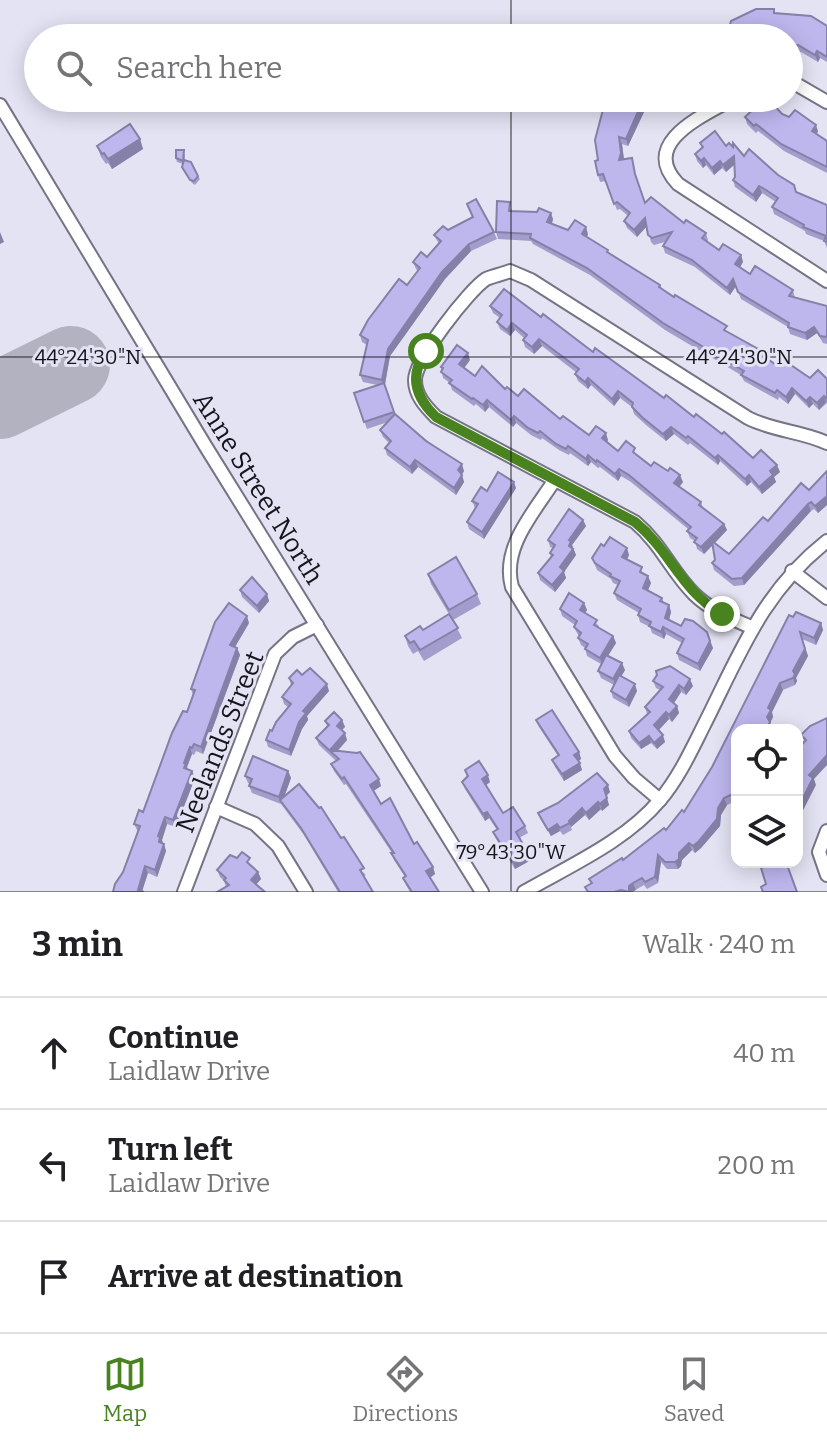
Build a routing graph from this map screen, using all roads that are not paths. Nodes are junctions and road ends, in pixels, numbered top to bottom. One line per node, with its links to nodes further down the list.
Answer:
1 (803, 88): 2 (street)
2 (827, 102)
3 (0, 105): 11 (street, Anne Street North)
4 (712, 112): 5 (street)
5 (827, 281)
6 (827, 443): 7 (street)
7 (554, 481): 12 (street); 13 (street)
8 (827, 541): 9 (street)
9 (792, 571): 10 (street); 12 (street)
10 (827, 598)
11 (317, 625): 14 (street, Neelands Street); 19 (street, Anne Street North)
12 (753, 628): 13 (street)
13 (660, 800): 20 (street)
14 (216, 807): 17 (street, Neelands Street); 18 (street)
15 (827, 831): 16 (street)
16 (827, 875)
17 (184, 892)
18 (306, 892)
19 (482, 892)
20 (524, 892)

